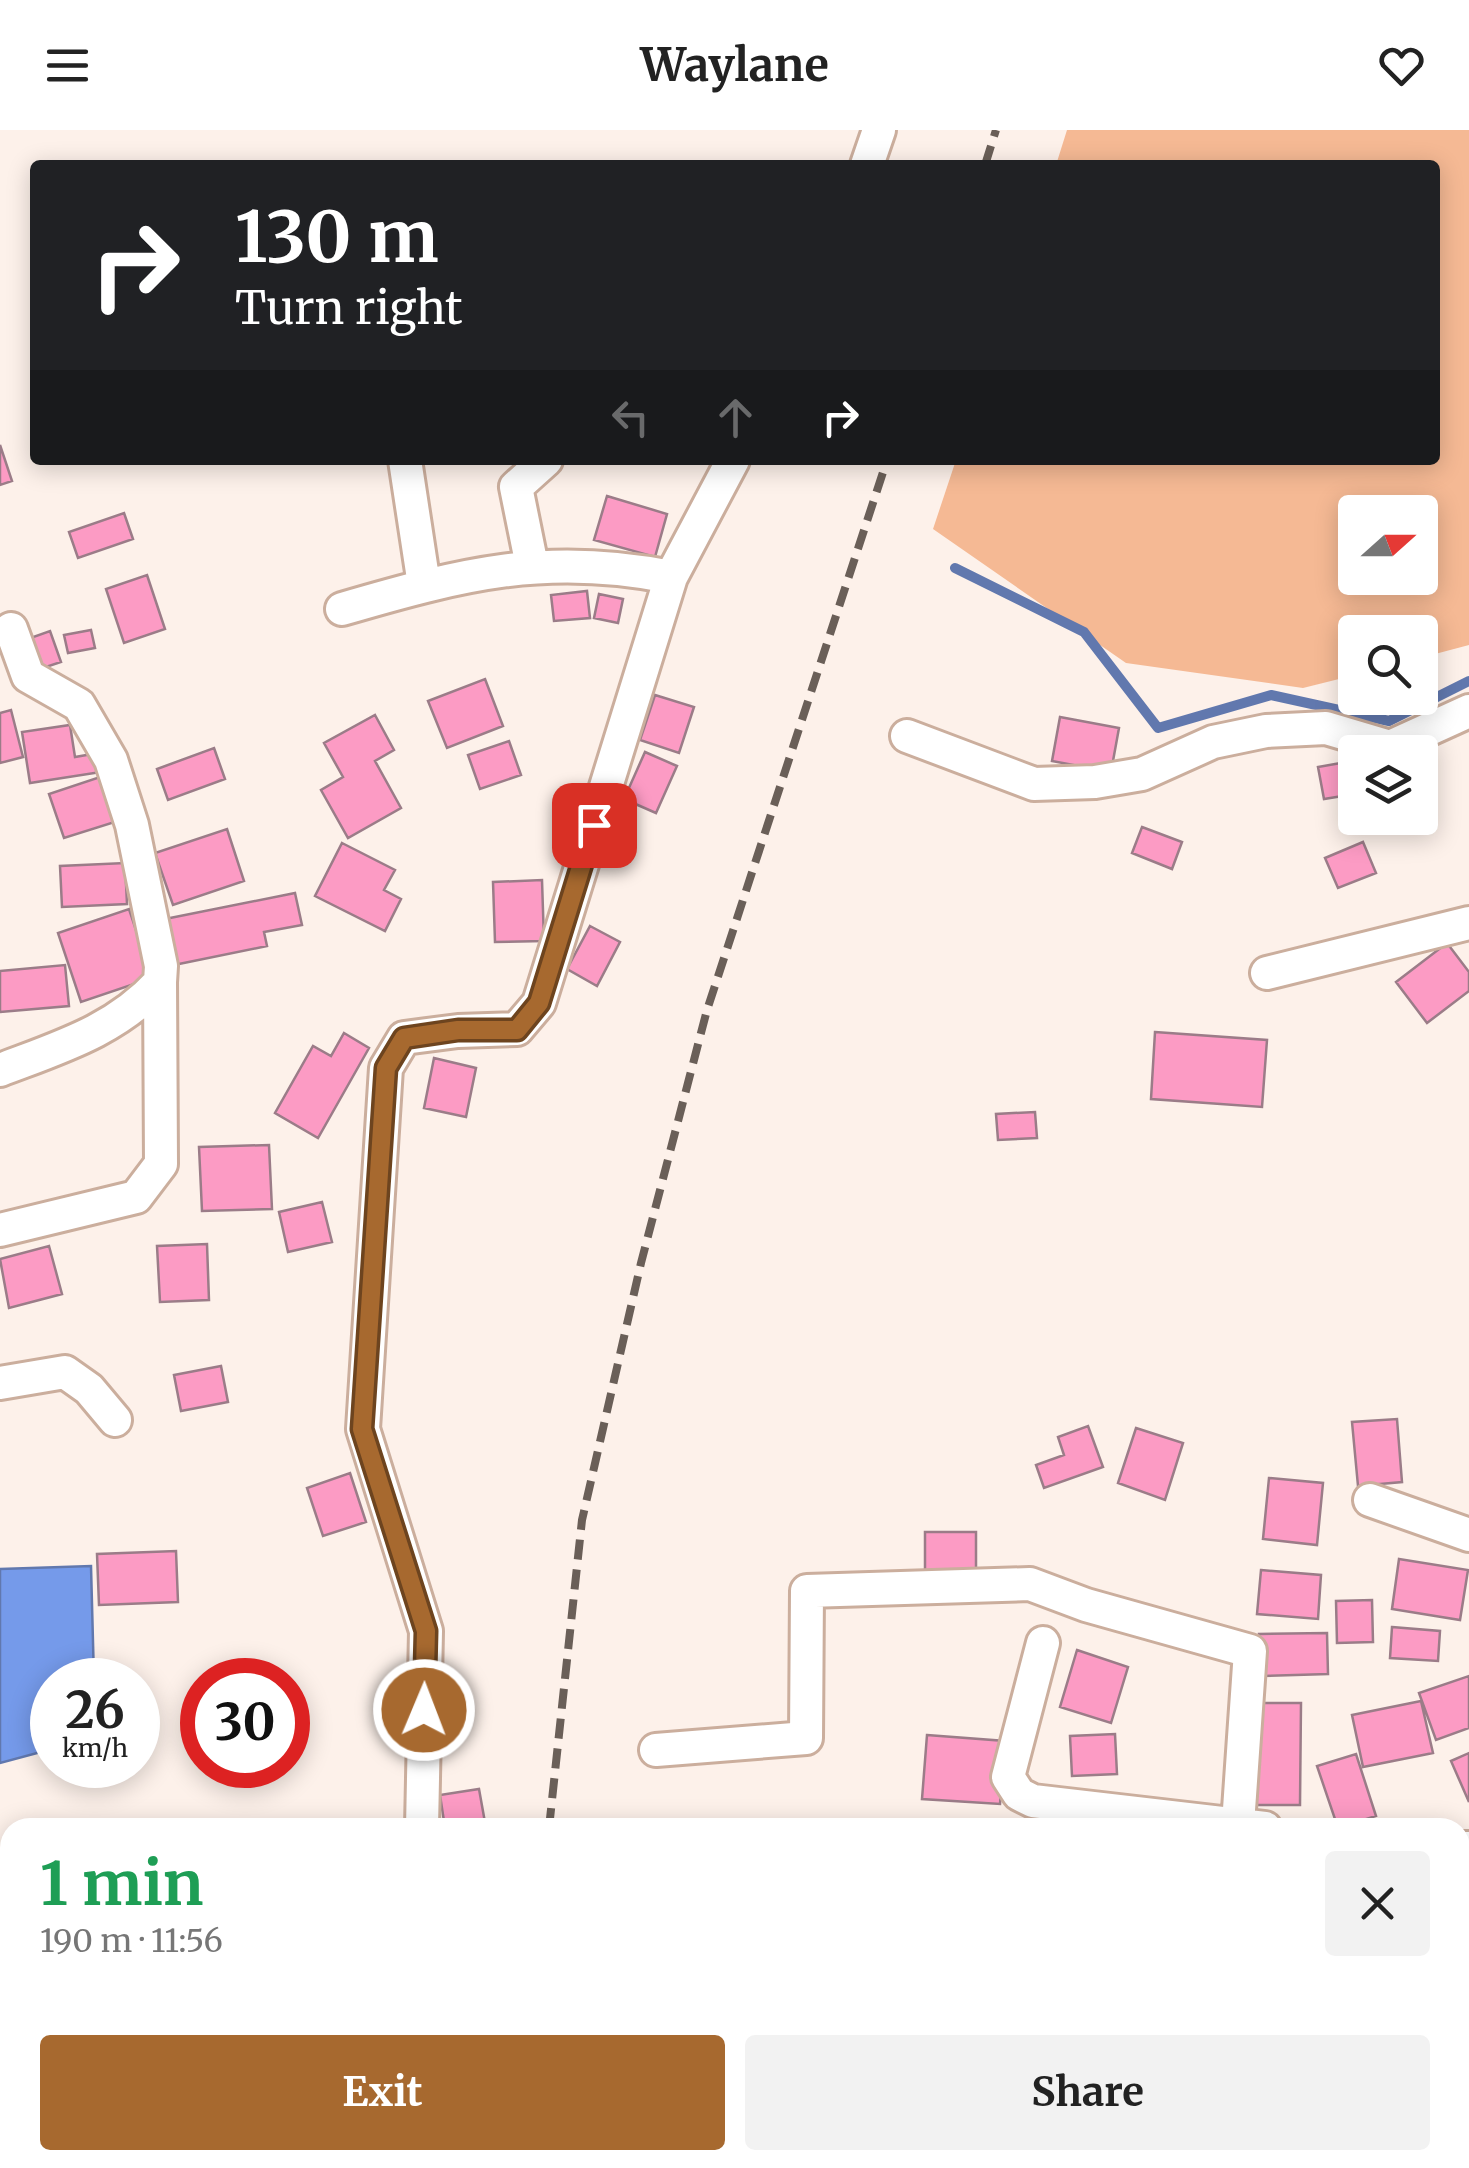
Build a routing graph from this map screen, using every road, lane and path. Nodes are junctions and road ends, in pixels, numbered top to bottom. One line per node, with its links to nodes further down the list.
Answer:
1 (879, 130): 2 (street)
2 (869, 160)
3 (406, 465): 8 (street)
4 (540, 465): 6 (street)
5 (730, 465): 7 (street)
6 (532, 566): 7 (street); 8 (street)
7 (672, 576): 24 (street)
8 (424, 585): 9 (street)
9 (342, 609)
10 (11, 629): 15 (street)
11 (1469, 710): 12 (street)
12 (908, 736)
13 (1469, 922): 14 (street)
14 (1267, 973)
15 (160, 982): 16 (street); 17 (street)
16 (0, 1070)
17 (0, 1230)
18 (0, 1383): 19 (street)
19 (115, 1420)
20 (1370, 1500): 21 (street)
21 (1469, 1534)
22 (1043, 1643): 25 (street)
23 (656, 1750): 26 (street)
24 (422, 1818)
25 (1182, 1818)
26 (1252, 1818)

